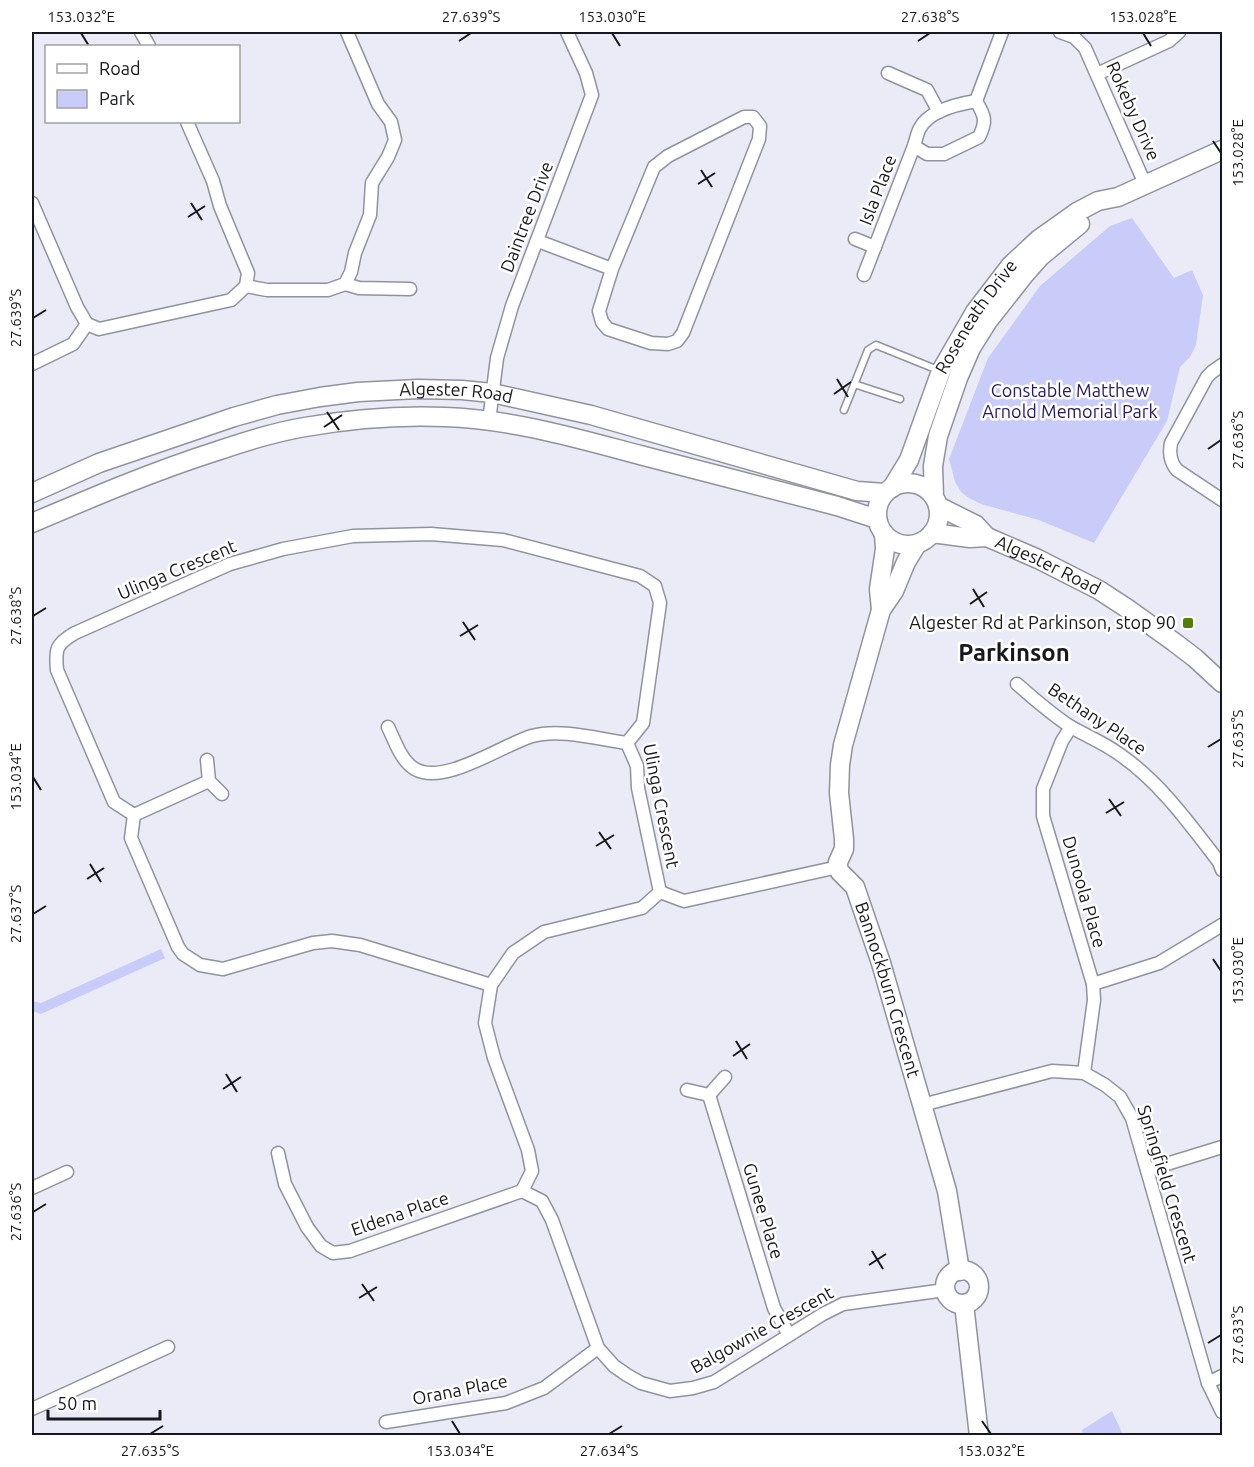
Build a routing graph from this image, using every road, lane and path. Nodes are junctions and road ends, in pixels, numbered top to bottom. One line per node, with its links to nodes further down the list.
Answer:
1 (141, 32): 7 (street)
2 (347, 32): 23 (street)
3 (567, 32): 19 (street, Daintree Drive)
4 (1002, 32): 10 (street)
5 (1060, 32): 9 (street, Rokeby Drive)
6 (1179, 32): 9 (street)
7 (149, 45)
8 (888, 73): 11 (street)
9 (1097, 74): 15 (street, Rokeby Drive)
10 (976, 101): 11 (street, Isla Place); 13 (street, Isla Place)
11 (939, 112): 13 (street, Isla Place)
12 (187, 123): 24 (street)
13 (914, 146): 20 (street, Isla Place)
14 (1222, 150): 15 (main road, Roseneath Drive)
15 (1145, 184): 16 (main road, Roseneath Drive)
16 (1118, 197): 29 (main road, Roseneath Drive); 30 (main road, Roseneath Drive)
17 (32, 203): 26 (street)
18 (855, 239): 20 (street, Isla Place)
19 (538, 241): 21 (street); 32 (street, Daintree Drive)
20 (875, 247): 22 (street, Isla Place)
21 (612, 269): 21 (street)
22 (864, 275)
23 (345, 284): 24 (street); 25 (street)
24 (246, 285): 26 (street)
25 (410, 289)
26 (87, 324): 27 (street)
27 (32, 364)
28 (1222, 365): 38 (street)
29 (941, 371): 30 (lane); 31 (lane); 36 (main road, Roseneath Drive)
30 (958, 378): 39 (main road, Roseneath Drive)
31 (854, 384): 33 (lane); 34 (lane)
32 (492, 393): 35 (street, Daintree Drive); 36 (main road, Algester Road); 37 (main road, Algester Road)
33 (900, 399)
34 (844, 410)
35 (489, 421): 40 (main road, Algester Road); 41 (main road, Algester Road)
36 (889, 490): 39 (main road); 41 (main road)
37 (32, 493)
38 (1222, 500)
39 (935, 501): 42 (main road, Algester Road); 43 (main road)
40 (32, 522)
41 (881, 526): 43 (main road); 44 (main road)
42 (987, 537): 43 (main road, Algester Road); 45 (main road, Algester Road)
43 (924, 538): 44 (main road)
44 (880, 610): 54 (main road)
45 (1222, 683)
46 (1017, 684): 48 (street, Bethany Place)
47 (388, 727): 49 (street)
48 (1071, 727): 55 (street, Bethany Place); 58 (street, Dunoola Place)
49 (627, 743): 53 (street, Ulinga Crescent); 56 (street, Ulinga Crescent)
50 (207, 760): 51 (street)
51 (209, 781): 52 (street); 53 (street)
52 (222, 794)
53 (134, 814): 59 (street)
54 (837, 867): 56 (street); 64 (main road, Bannockburn Crescent)
55 (1222, 870)
56 (660, 892): 59 (street)
57 (1222, 925): 58 (street)
58 (1093, 984): 60 (street, Dunoola Place)
59 (491, 985): 70 (street)
60 (1084, 1073): 64 (street, Springfield Crescent); 67 (street, Springfield Crescent)
61 (725, 1077): 63 (street)
62 (687, 1089): 63 (street)
63 (709, 1095): 74 (street, Gunee Place)
64 (922, 1106): 71 (main road, Bannockburn Crescent)
65 (1222, 1147): 67 (street)
66 (278, 1153): 70 (street, Eldena Place)
67 (1147, 1170): 78 (street, Springfield Crescent)
68 (67, 1172): 69 (street)
69 (32, 1188)
70 (522, 1191): 76 (street, Balgownie Crescent)
71 (960, 1271): 72 (main road); 73 (main road)
72 (945, 1290): 73 (main road); 74 (street, Balgownie Crescent)
73 (964, 1304): 82 (main road)
74 (789, 1335): 76 (street, Balgownie Crescent)
75 (168, 1347): 79 (street)
76 (598, 1348): 81 (street, Orana Place)
77 (1222, 1376): 78 (street)
78 (1208, 1383): 80 (street, Springfield Crescent)
79 (32, 1409)
80 (1222, 1412)
81 (386, 1422)
82 (979, 1436)

